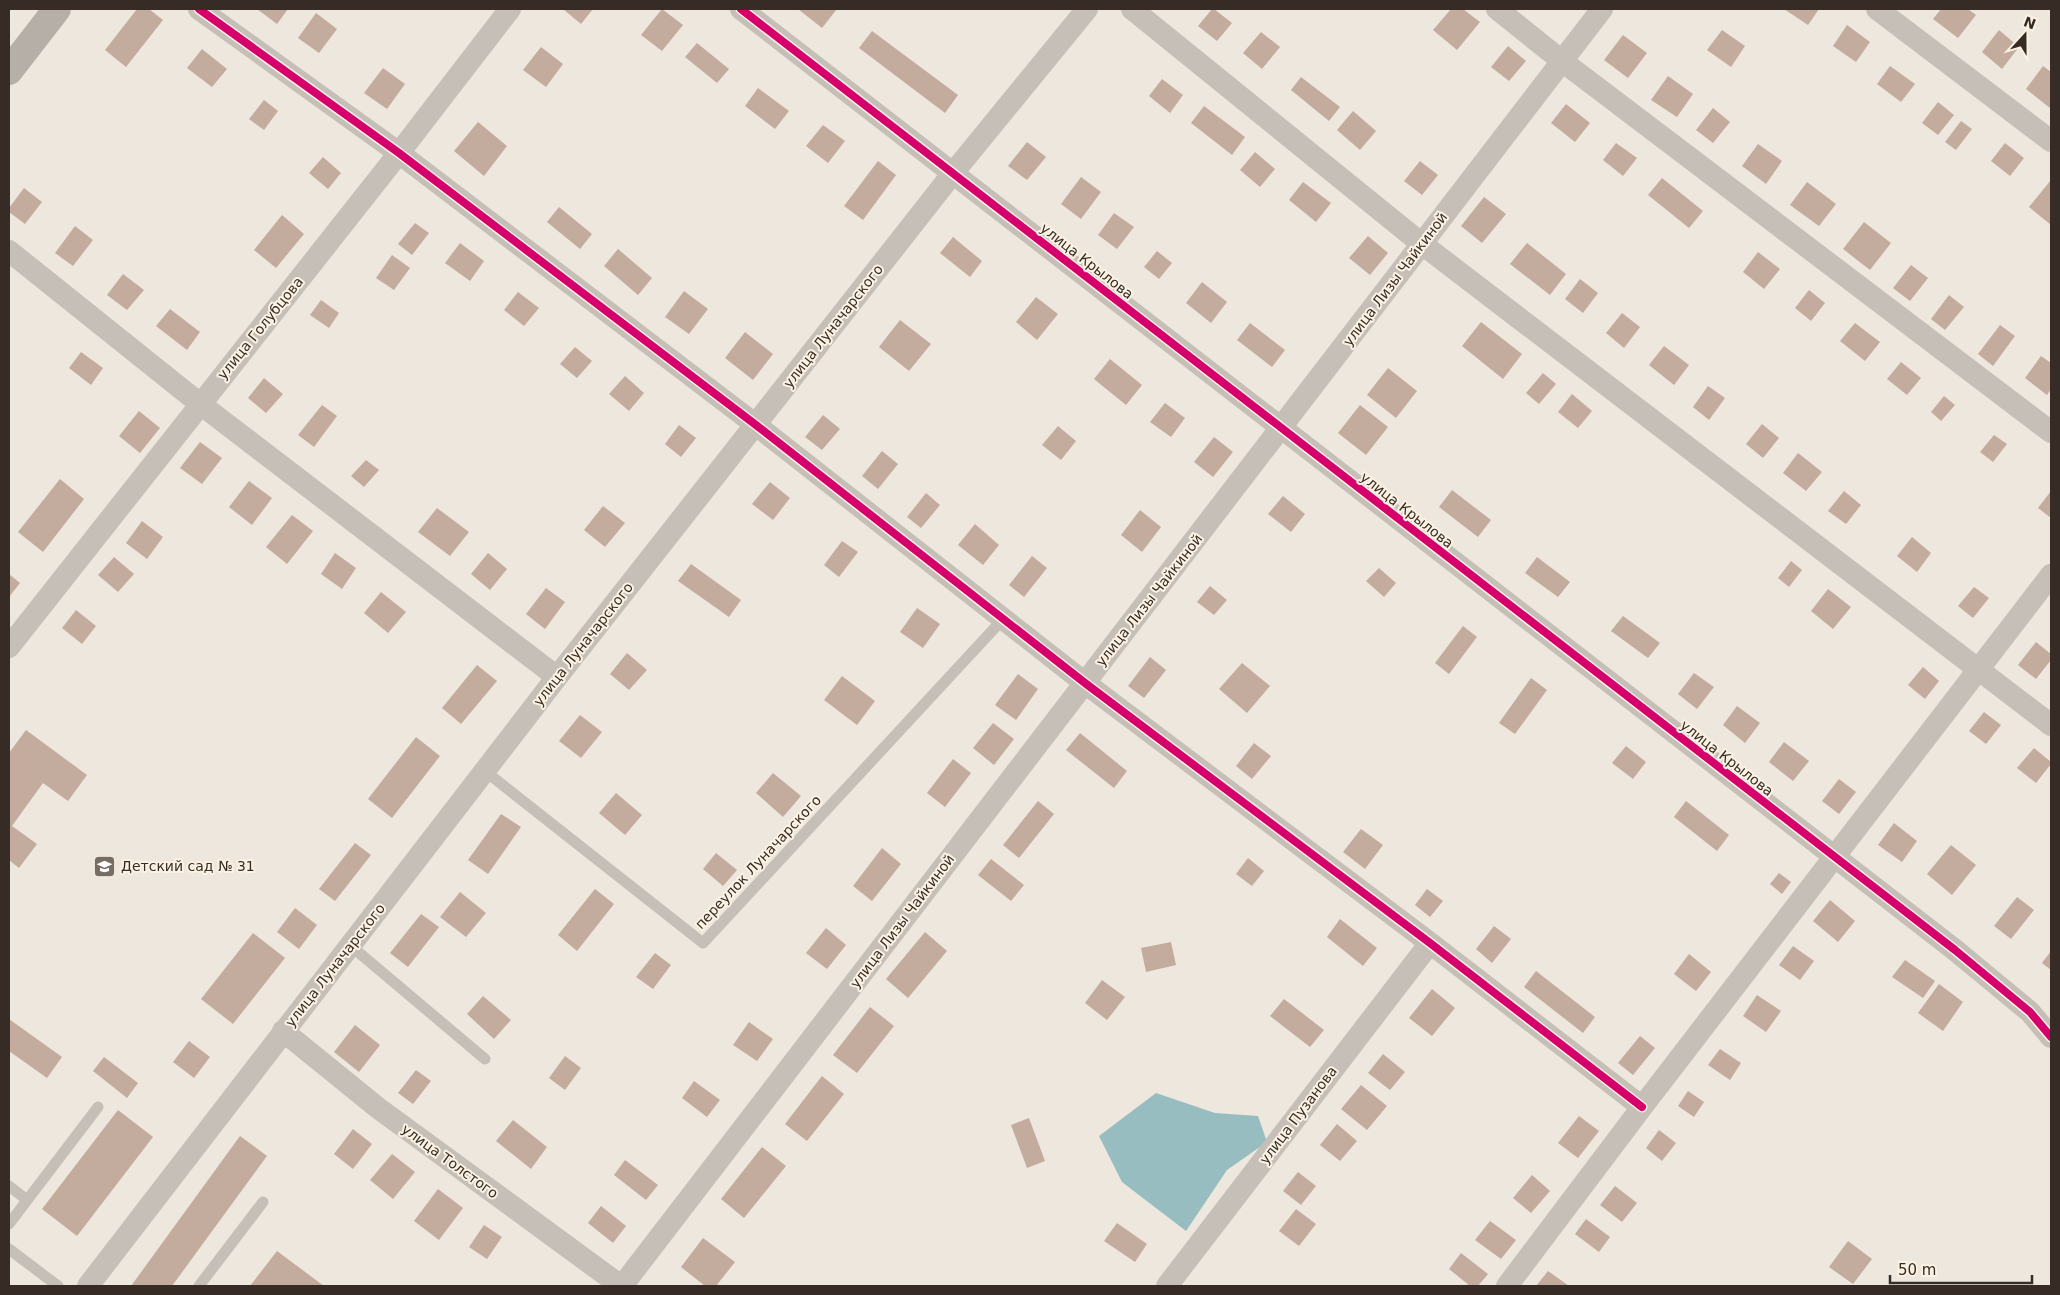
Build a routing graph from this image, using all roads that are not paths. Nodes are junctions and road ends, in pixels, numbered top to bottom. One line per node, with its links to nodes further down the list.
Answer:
1 (57, 9): 11 (street)
2 (199, 9): 13 (street)
3 (510, 9): 13 (street, улица Голубцова)
4 (740, 9): 14 (street, улица Крылова)
5 (1087, 9): 14 (street, улица Луначарского)
6 (1132, 9): 15 (street)
7 (1496, 9): 10 (street)
8 (1602, 9): 10 (street, улица Лизы Чайкиной)
9 (1878, 9): 12 (street)
10 (1562, 61): 15 (street, улица Лизы Чайкиной); 20 (street)
11 (9, 71)
12 (2051, 141)
13 (399, 153): 17 (street, улица Голубцова); 18 (street)
14 (954, 173): 18 (street, улица Луначарского); 19 (street, улица Крылова)
15 (1422, 244): 19 (street, улица Лизы Чайкиной); 24 (street)
16 (9, 251): 17 (street)
17 (199, 404): 23 (street, улица Голубцова); 25 (street)
18 (756, 424): 22 (street); 25 (street, улица Луначарского)
19 (1281, 428): 26 (street, улица Лизы Чайкиной); 29 (street, улица Крылова)
20 (2051, 432)
21 (2051, 575): 24 (street)
22 (1004, 619): 26 (street); 28 (lane, переулок Луначарского)
23 (9, 647)
24 (1978, 671): 27 (street); 29 (street)
25 (557, 678): 28 (street, улица Луначарского)
26 (1085, 682): 30 (street); 45 (street, улица Лизы Чайкиной)
27 (2051, 725)
28 (485, 772): 31 (street, улица Луначарского)
29 (1835, 858): 33 (street, улица Крылова); 36 (street)
30 (1430, 943): 36 (street); 46 (street, улица Пузанова)
31 (351, 946): 32 (street, улица Луначарского); 34 (lane)
32 (283, 1031): 43 (street, улица Луначарского); 45 (street, улица Толстого)
33 (2051, 1037)
34 (484, 1059)
35 (98, 1107): 38 (lane)
36 (1642, 1108): 47 (street)
37 (9, 1186): 38 (lane)
38 (27, 1200): 40 (lane)
39 (263, 1202): 44 (lane)
40 (9, 1224)
41 (9, 1249): 42 (lane)
42 (58, 1286)
43 (88, 1286)
44 (199, 1286)
45 (622, 1286)
46 (1167, 1286)
47 (1507, 1286)

